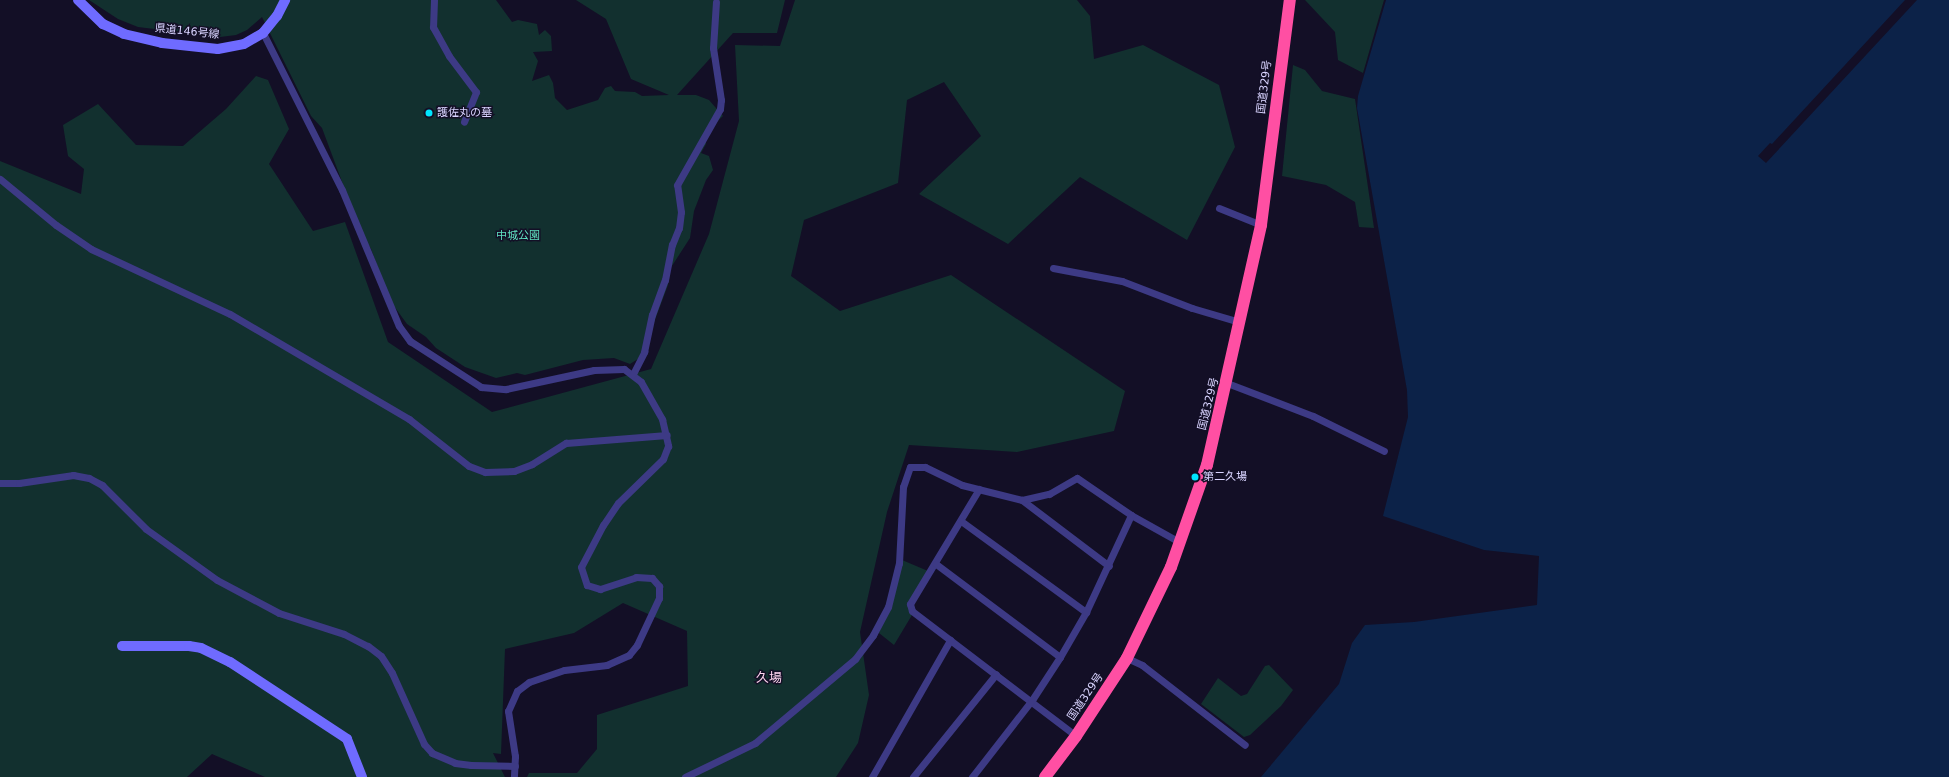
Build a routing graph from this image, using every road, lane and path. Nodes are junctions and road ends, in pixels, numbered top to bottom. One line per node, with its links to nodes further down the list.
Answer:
1 (78, 0): 6 (street, 県道146号線)
2 (285, 0): 6 (street, 県道146号線)
3 (434, 0): 7 (street)
4 (1290, 0): 10 (highway, 国道329号)
5 (716, 2): 13 (street)
6 (263, 33): 13 (street)
7 (464, 122)
8 (0, 178): 15 (street)
9 (1218, 208): 10 (street)
10 (1261, 224): 12 (highway, 国道329号)
11 (1053, 268): 12 (street)
12 (1240, 322): 14 (highway, 国道329号)
13 (634, 374): 15 (street)
14 (1227, 383): 16 (street); 22 (highway, 国道329号)
15 (667, 435): 34 (street)
16 (1384, 451)
17 (0, 483): 34 (street)
18 (979, 489): 19 (street); 21 (street); 37 (street)
19 (1022, 500): 20 (street); 24 (street)
20 (1130, 515): 22 (street); 24 (street)
21 (961, 521): 23 (street); 25 (street)
22 (1180, 543): 29 (highway, 国道329号)
23 (936, 564): 26 (street); 28 (street)
24 (1109, 566): 25 (street)
25 (1086, 612): 28 (street)
26 (950, 640): 30 (street); 38 (street)
27 (122, 646): 35 (street)
28 (1060, 657): 31 (street)
29 (1127, 658): 32 (highway, 国道329号); 33 (street)
30 (996, 674): 31 (street); 39 (street)
31 (1032, 700): 32 (street); 40 (street)
32 (1076, 736): 41 (highway, 国道329号)
33 (1245, 746)
34 (515, 766): 36 (street)
35 (362, 777)
36 (514, 777)
37 (685, 777)
38 (872, 777)
39 (914, 777)
40 (972, 777)
41 (1045, 777)

